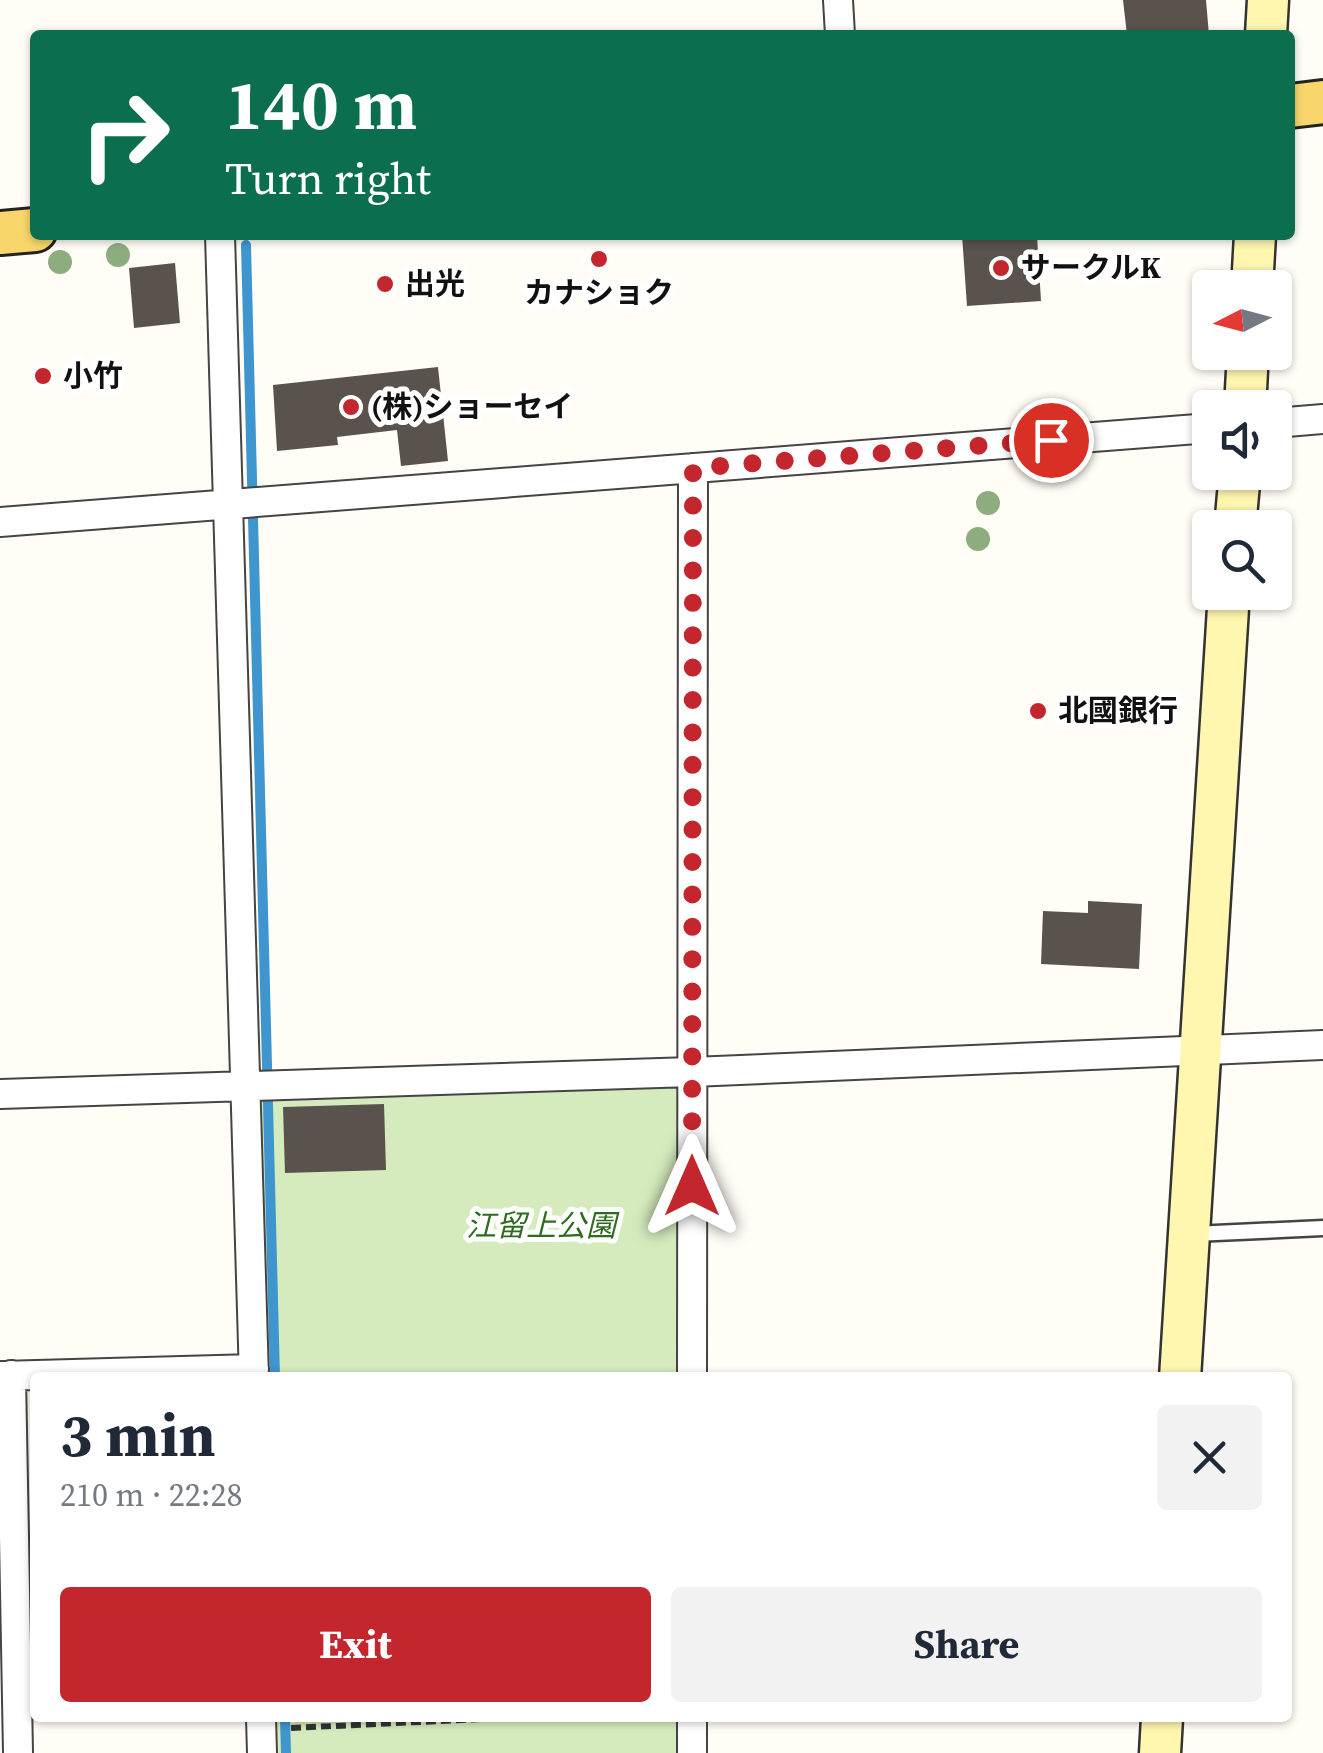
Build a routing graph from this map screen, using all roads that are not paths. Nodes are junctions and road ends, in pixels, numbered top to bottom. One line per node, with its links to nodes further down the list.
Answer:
1 (838, 0): 3 (street)
2 (1268, 0): 4 (street)
3 (840, 30)
4 (1266, 30)
5 (1323, 102): 6 (main road)
6 (1295, 105)
7 (30, 230): 8 (main road)
8 (0, 233)
9 (220, 240): 16 (street)
10 (1255, 240): 11 (street)
11 (1253, 270)
12 (1323, 419): 13 (street)
13 (1292, 421)
14 (1192, 429): 15 (street)
15 (693, 468): 16 (street); 21 (street)
16 (231, 504): 17 (street); 22 (street)
17 (0, 522)
18 (1228, 610): 20 (street)
19 (1323, 1045): 20 (street)
20 (1198, 1048): 21 (street); 25 (street)
21 (692, 1072): 22 (street); 27 (street)
22 (248, 1086): 23 (street); 26 (street)
23 (0, 1094)
24 (1323, 1228): 25 (lane)
25 (1188, 1234): 28 (street)
26 (254, 1372)
27 (692, 1372)
28 (1180, 1372)
29 (6, 1376): 32 (street)
30 (692, 1722): 33 (street)
31 (1162, 1722): 34 (street)
32 (18, 1753)
33 (692, 1753)
34 (1160, 1753)

